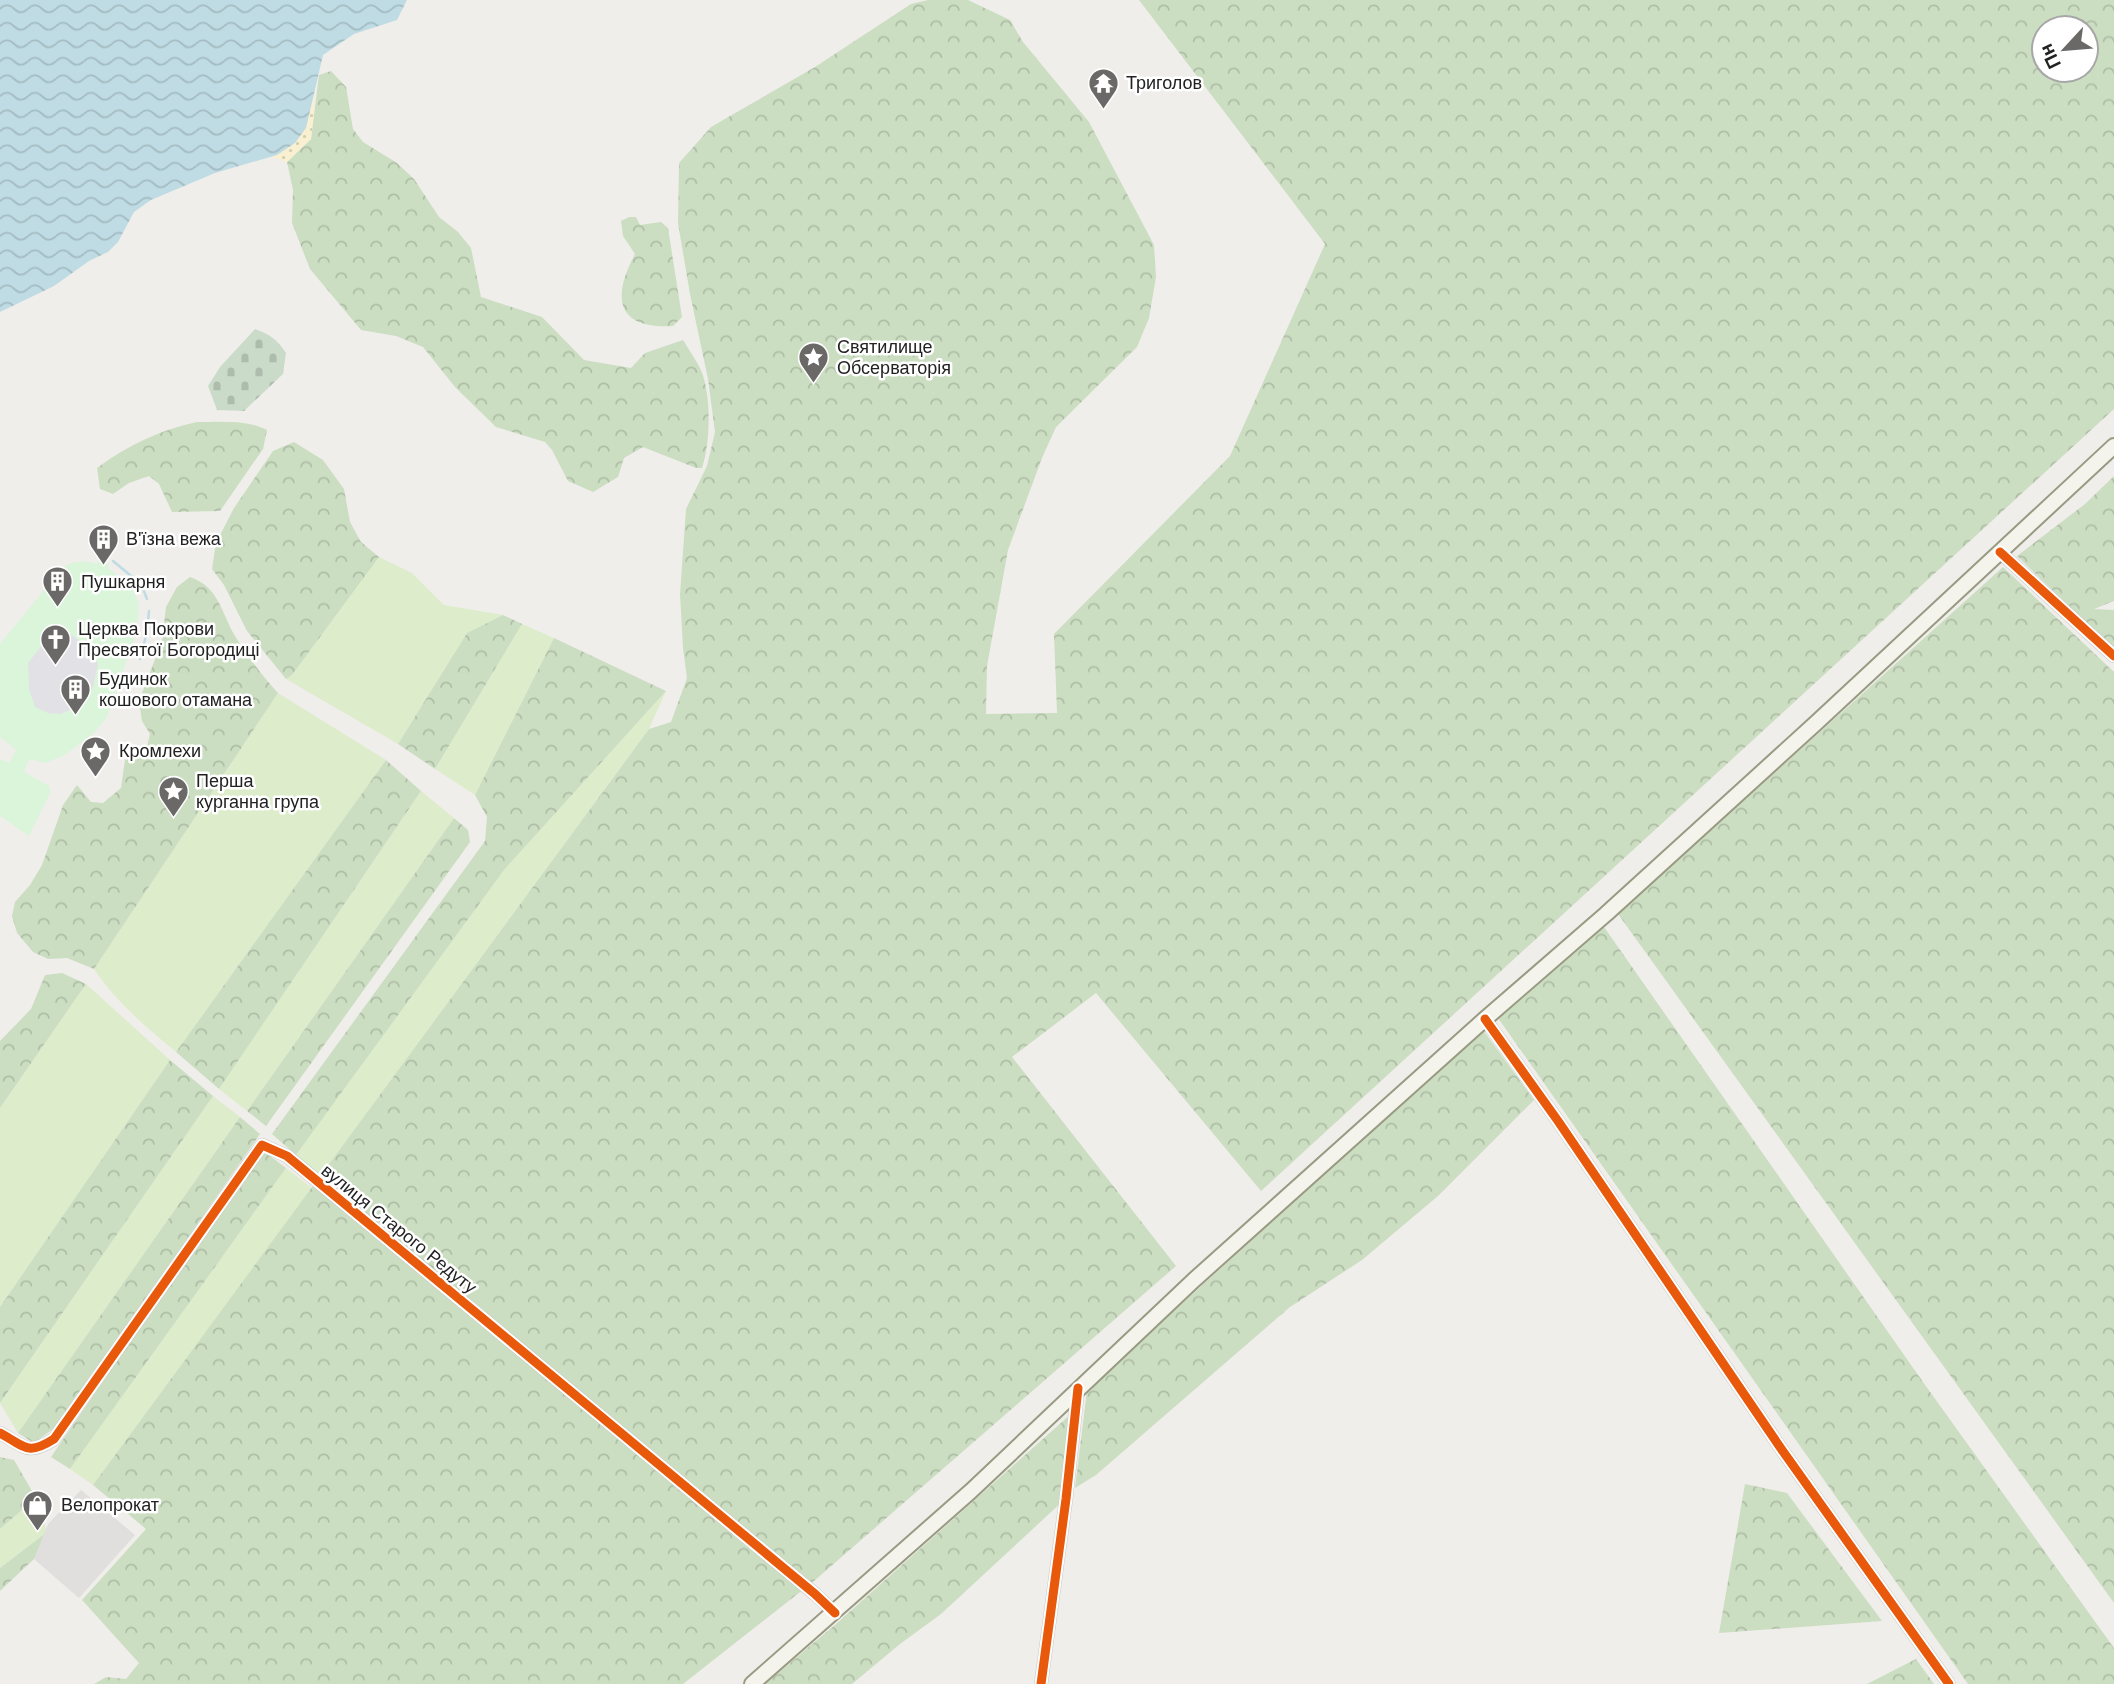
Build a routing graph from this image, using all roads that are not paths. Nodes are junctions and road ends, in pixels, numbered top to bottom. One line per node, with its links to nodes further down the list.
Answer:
1 (2114, 446): 2 (main road)
2 (2000, 552): 3 (street); 4 (main road)
3 (2114, 656)
4 (1485, 1019): 5 (main road); 10 (street)
5 (1078, 1388): 7 (main road); 9 (street)
6 (0, 1433): 7 (street, вулиця Старого Редуту)
7 (835, 1613): 8 (main road)
8 (752, 1684)
9 (1041, 1684)
10 (1948, 1684)

